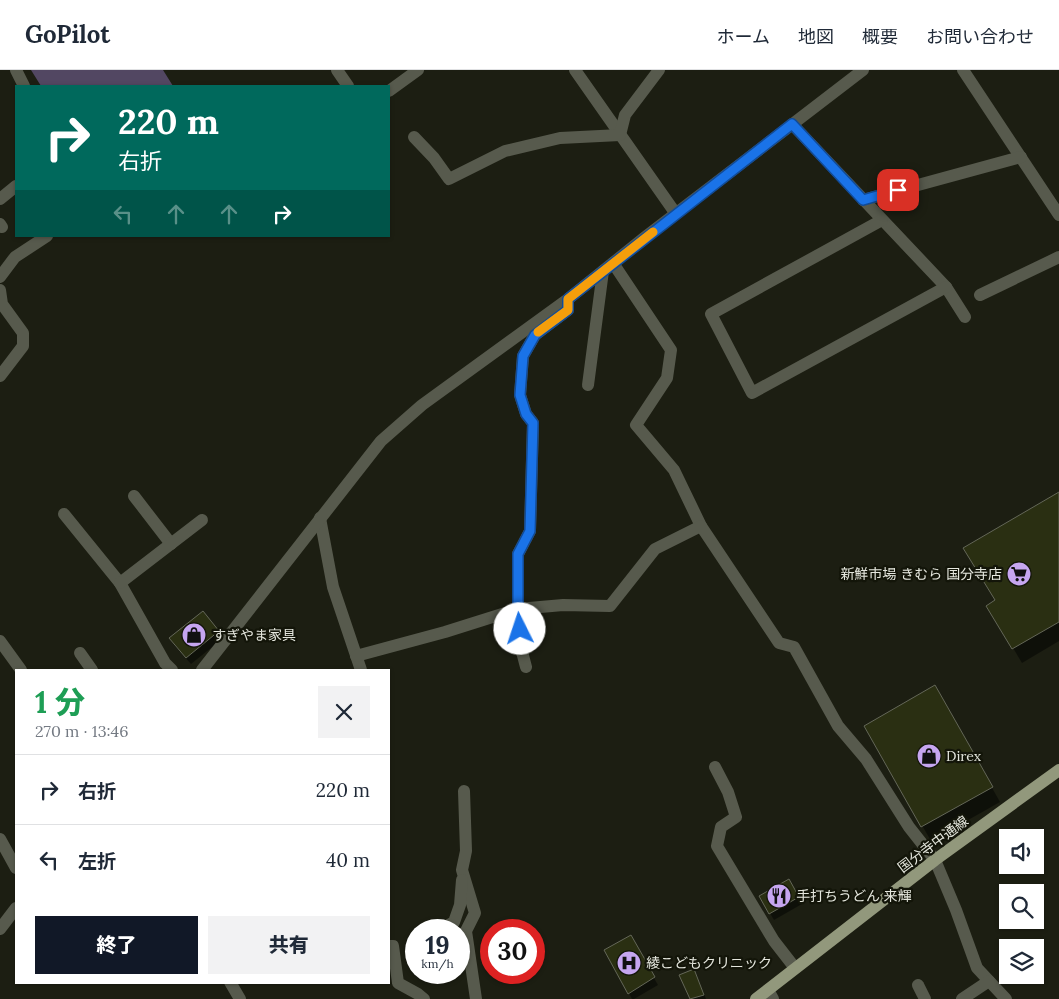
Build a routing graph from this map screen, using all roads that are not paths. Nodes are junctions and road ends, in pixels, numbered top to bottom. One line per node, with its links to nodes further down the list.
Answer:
1 (16, 70): 8 (street)
2 (337, 70): 9 (street)
3 (418, 70): 10 (street)
4 (575, 70): 12 (street)
5 (659, 70): 12 (street)
6 (863, 70): 11 (street)
7 (963, 70): 14 (street)
8 (24, 85)
9 (347, 85)
10 (390, 90)
11 (792, 124): 17 (street); 18 (street)
12 (620, 135): 13 (street); 18 (street)
13 (414, 137)
14 (1021, 157): 17 (street); 19 (street)
15 (15, 187): 16 (street)
16 (0, 199)
17 (863, 200): 20 (street)
18 (676, 214): 23 (street)
19 (1059, 215)
20 (882, 220): 25 (street); 25 (street)
21 (45, 237): 24 (street)
22 (1059, 257): 27 (street)
23 (608, 267): 28 (street); 32 (street); 37 (street)
24 (0, 277)
25 (946, 287): 30 (street)
26 (0, 290): 29 (street)
27 (980, 295)
28 (568, 299): 35 (street); 40 (street)
29 (1, 305): 31 (street)
30 (965, 318)
31 (0, 376)
32 (588, 385)
33 (134, 496): 38 (street)
34 (64, 514): 39 (street)
35 (320, 518): 43 (street); 48 (street)
36 (202, 520): 38 (street)
37 (701, 526): 40 (street); 54 (street)
38 (171, 544): 39 (street)
39 (120, 583): 47 (street)
40 (518, 609): 43 (street); 44 (street)
41 (0, 641): 45 (street)
42 (80, 653): 46 (street)
43 (356, 656): 49 (street)
44 (526, 667)
45 (20, 669)
46 (91, 669)
47 (171, 669)
48 (203, 669)
49 (361, 669)
50 (715, 767): 61 (street)
51 (1059, 770): 54 (main road, 国分寺中通線)
52 (464, 790): 56 (street)
53 (0, 839): 55 (street)
54 (935, 860): 61 (main road, 国分寺中通線); 62 (street)
55 (15, 866)
56 (462, 870): 58 (street); 68 (street)
57 (15, 909): 59 (street)
58 (455, 919)
59 (0, 929)
60 (390, 946): 67 (street)
61 (795, 968): 65 (main road, 国分寺中通線)
62 (989, 981): 71 (street); 72 (street)
63 (231, 984): 66 (street)
64 (918, 985): 70 (street)
65 (770, 994): 69 (main road, 国分寺中通線)
66 (240, 999)
67 (424, 999)
68 (476, 999)
69 (756, 999)
70 (925, 999)
71 (962, 999)
72 (1006, 999)

